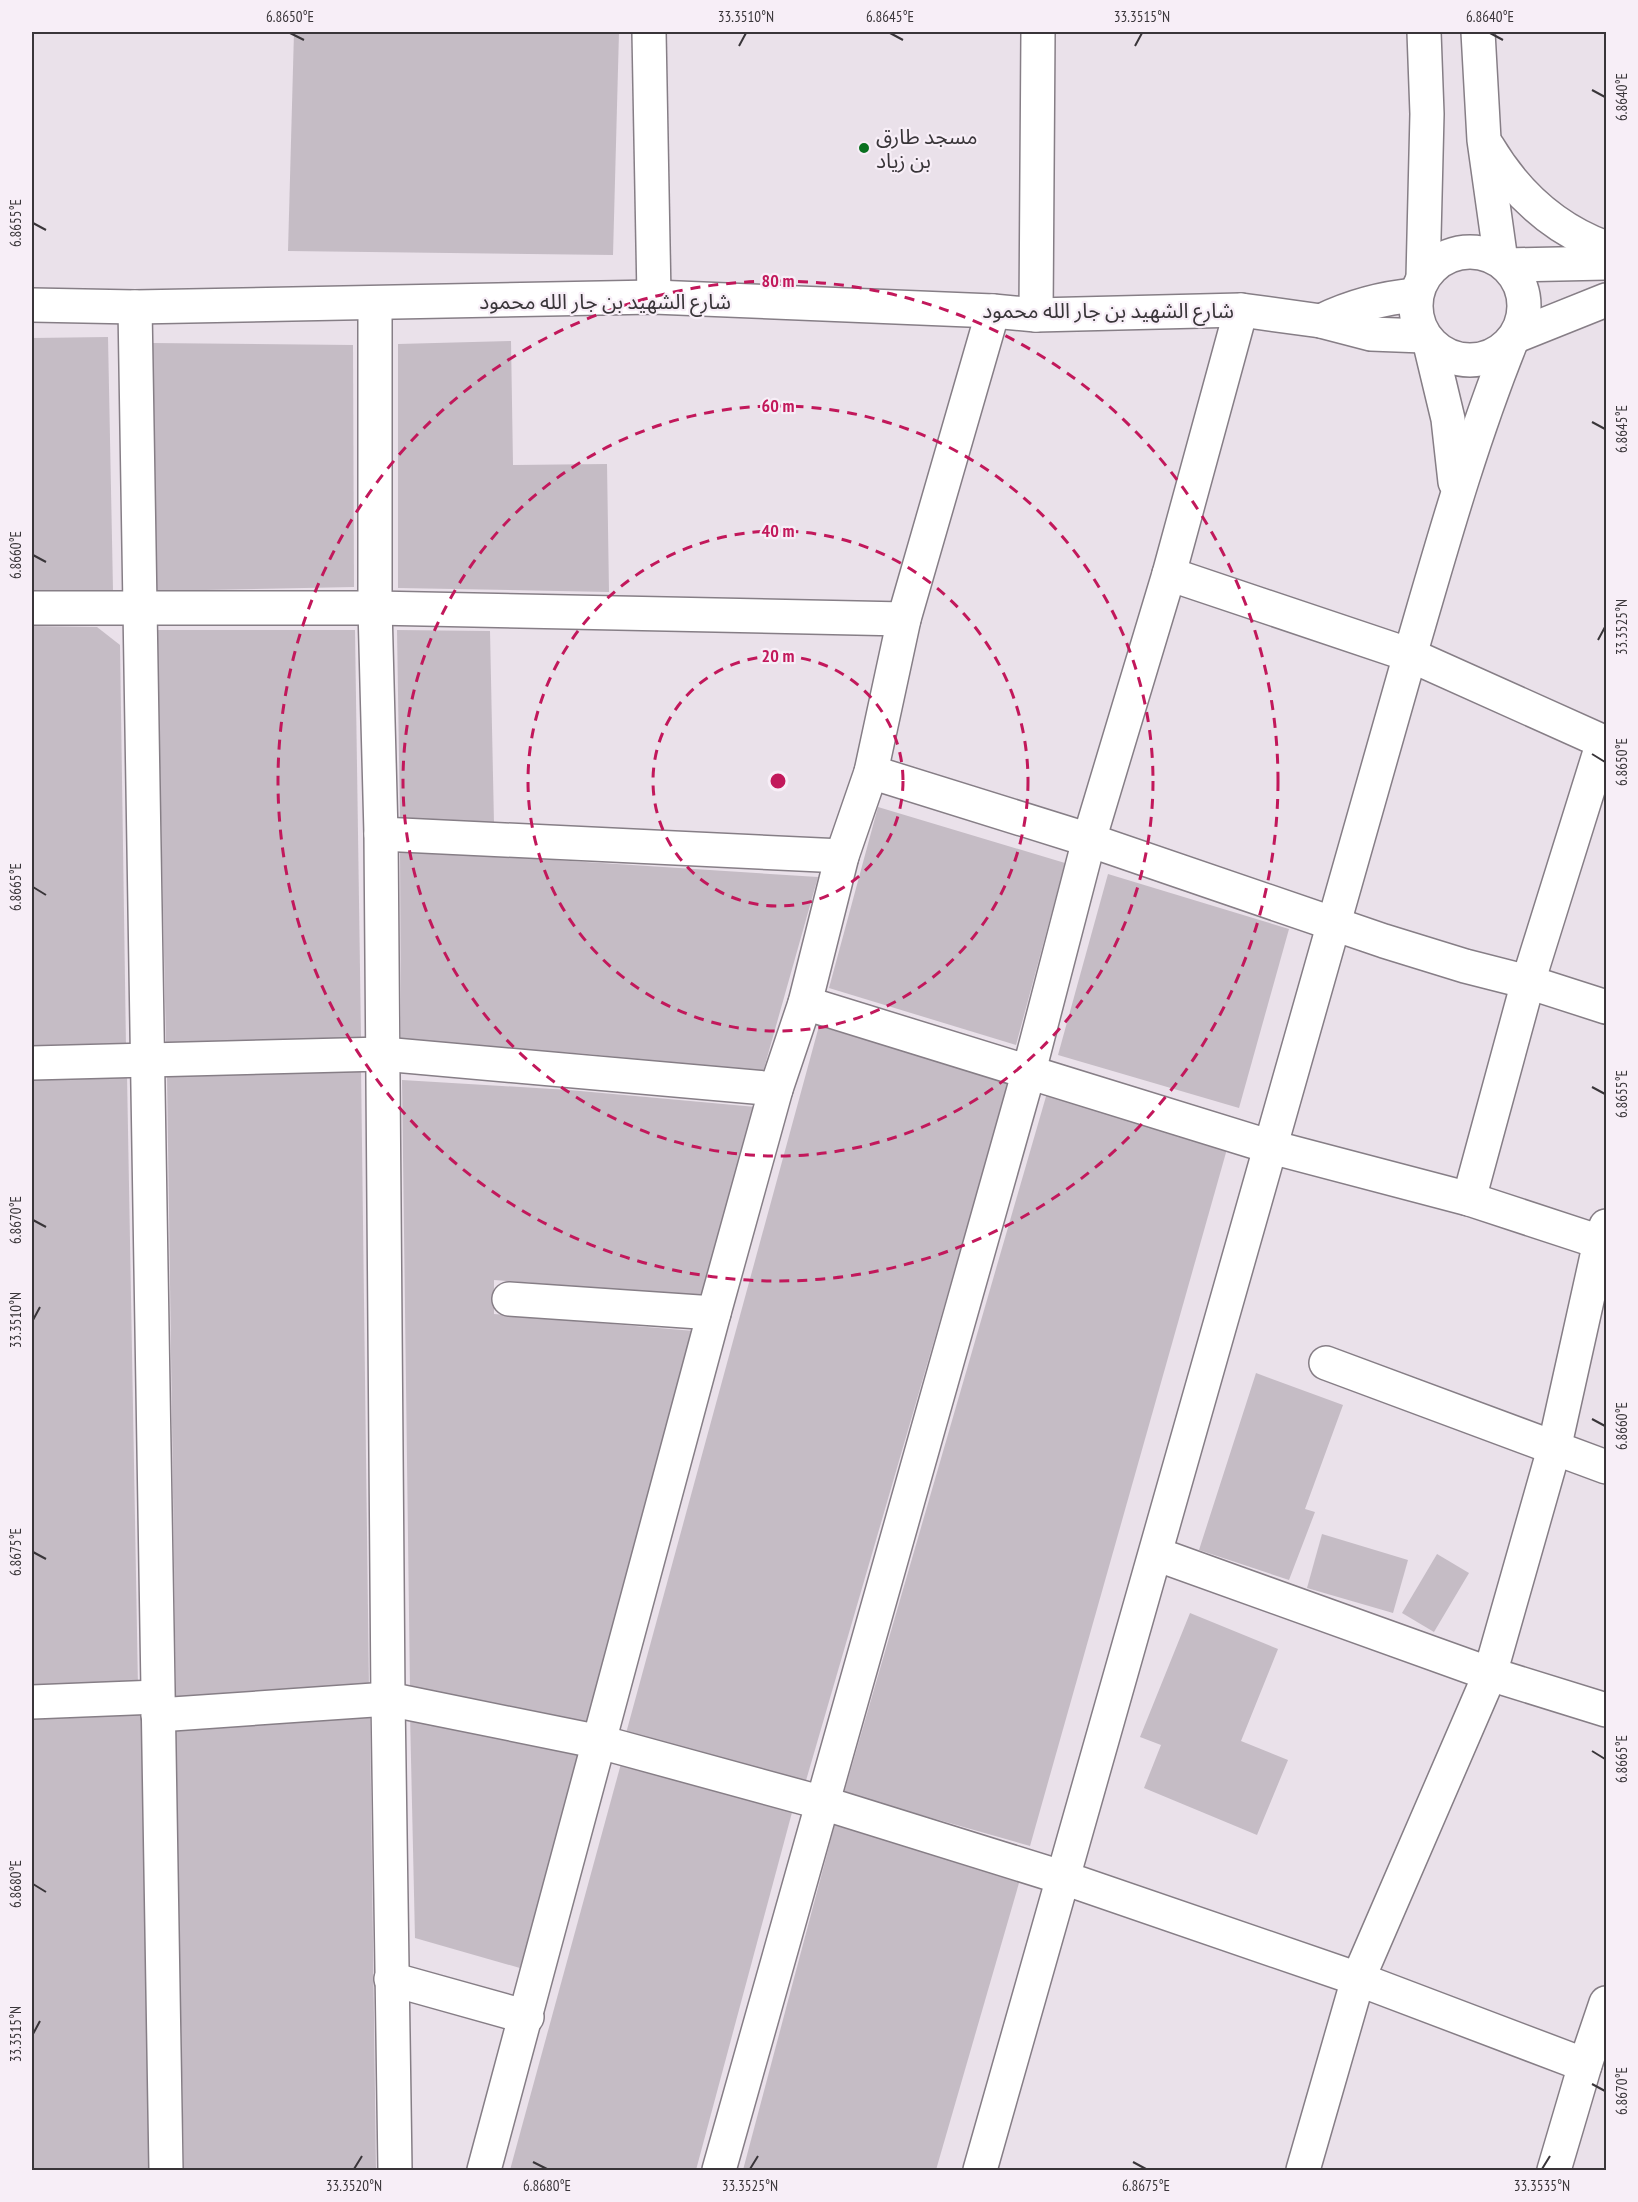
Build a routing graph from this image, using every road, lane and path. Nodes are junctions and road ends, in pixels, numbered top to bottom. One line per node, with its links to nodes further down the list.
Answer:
1 (649, 32): 10 (street)
2 (1038, 32): 17 (street)
3 (1424, 32): 9 (street)
4 (1478, 32): 5 (street)
5 (1484, 140): 6 (street); 7 (street)
6 (1606, 248)
7 (1503, 263): 8 (street); 9 (street); 19 (street)
8 (1606, 263)
9 (1420, 286): 18 (street, شارع الشهيد بن جار الله محمود); 20 (street)
10 (654, 297): 12 (street, شارع الشهيد بن جار الله محمود); 16 (street, شارع الشهيد بن جار الله محمود)
11 (1606, 300): 19 (street)
12 (375, 303): 14 (street, شارع الشهيد بن جار الله محمود); 24 (street)
13 (32, 305): 14 (street, شارع الشهيد بن جار الله محمود)
14 (135, 307): 25 (street)
15 (1241, 310): 17 (street, شارع الشهيد بن جار الله محمود); 18 (street, شارع الشهيد بن جار الله محمود); 22 (street)
16 (993, 311): 17 (street, شارع الشهيد بن جار الله محمود); 26 (street)
17 (1036, 315)
18 (1321, 321): 20 (street, شارع الشهيد بن جار الله محمود)
19 (1514, 339): 20 (street); 21 (street)
20 (1427, 340): 21 (street)
21 (1456, 496): 27 (street)
22 (1169, 574): 27 (street); 31 (street)
23 (32, 608): 25 (street)
24 (375, 608): 25 (street); 26 (street); 30 (street)
25 (139, 609): 38 (street)
26 (904, 619): 29 (street)
27 (1410, 655): 28 (street); 33 (street)
28 (1604, 742): 34 (street)
29 (871, 772): 31 (street); 32 (street)
30 (381, 834): 32 (street); 37 (street)
31 (1089, 840): 33 (street); 40 (street)
32 (842, 856): 35 (street)
33 (1335, 923): 34 (street); 42 (street)
34 (1528, 982): 36 (street); 43 (street)
35 (805, 1003): 40 (street); 41 (street)
36 (1606, 1007)
37 (383, 1054): 38 (street); 41 (street); 52 (street)
38 (147, 1061): 39 (street); 54 (street)
39 (32, 1063)
40 (1029, 1071): 42 (street); 57 (street)
41 (776, 1089): 46 (street)
42 (1271, 1147): 43 (street); 50 (street)
43 (1468, 1199): 44 (street)
44 (1603, 1234): 48 (street)
45 (509, 1299): 46 (street)
46 (714, 1313): 56 (street)
47 (1326, 1363): 48 (street)
48 (1554, 1449): 49 (street); 51 (street)
49 (1606, 1467)
50 (1156, 1554): 51 (street); 58 (street)
51 (1490, 1674): 55 (street); 60 (street)
52 (388, 1699): 54 (street); 56 (street); 59 (street)
53 (32, 1702): 54 (street)
54 (157, 1706): 65 (street)
55 (1606, 1710)
56 (600, 1742): 57 (street); 62 (street)
57 (823, 1803): 58 (street); 68 (street)
58 (1064, 1878): 60 (street); 69 (street)
59 (391, 1979): 62 (street); 66 (street)
60 (1358, 1979): 63 (street); 70 (street)
61 (1606, 2003): 63 (street)
62 (526, 2017): 67 (street)
63 (1585, 2065): 64 (street)
64 (1562, 2168)
65 (166, 2170)
66 (395, 2170)
67 (484, 2170)
68 (720, 2170)
69 (980, 2170)
70 (1303, 2170)

